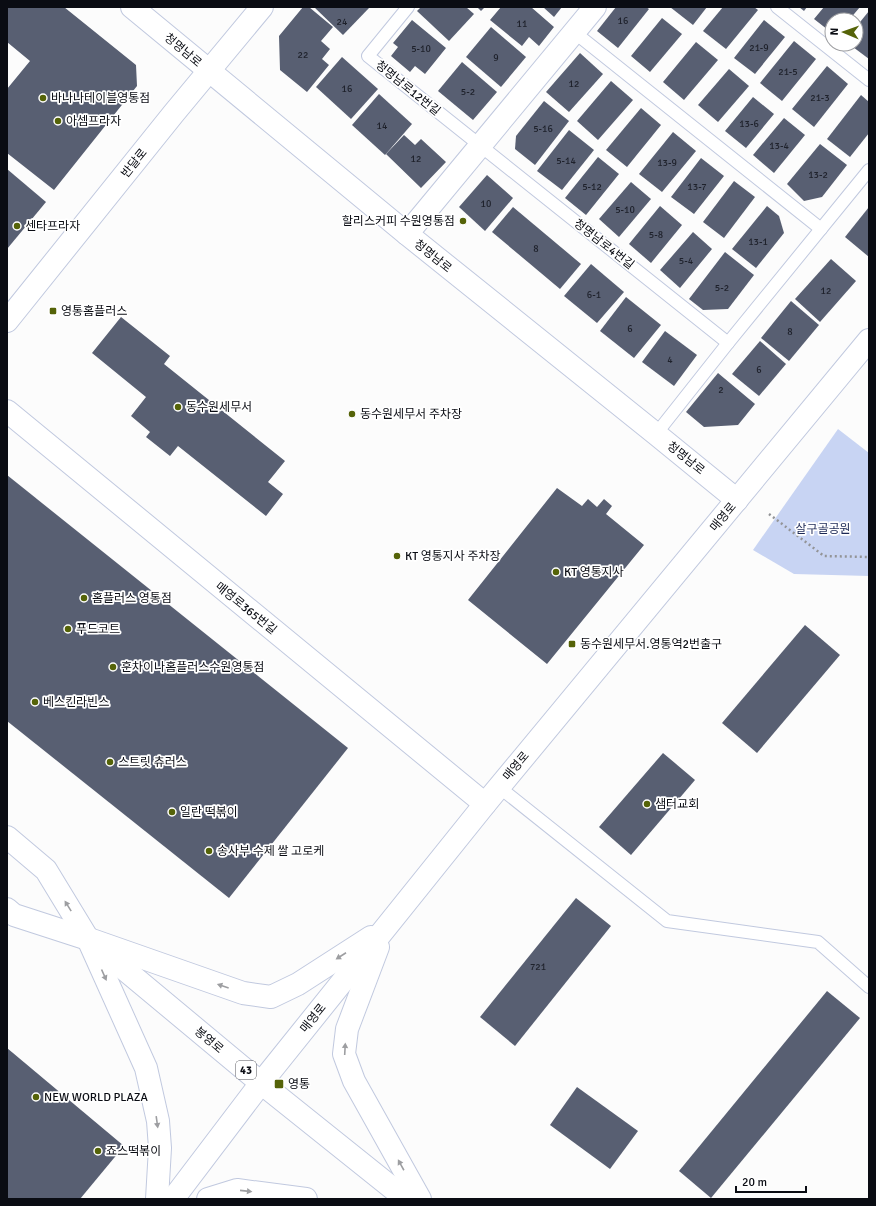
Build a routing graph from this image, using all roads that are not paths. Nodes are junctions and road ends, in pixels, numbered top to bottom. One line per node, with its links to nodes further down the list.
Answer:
1 (132, 7): 7 (street, 청명남로)
2 (262, 7): 7 (street, 반달로)
3 (408, 7): 9 (lane, 청명남로12번길)
4 (595, 7): 6 (street)
5 (777, 7): 8 (lane)
6 (574, 32): 9 (street); 11 (lane)
7 (209, 71): 12 (street, 청명남로); 13 (street, 반달로)
8 (869, 80)
9 (480, 145): 12 (street); 15 (lane, 청명남로4번길)
10 (869, 170): 11 (lane)
11 (821, 229): 15 (lane)
12 (407, 234): 17 (street, 청명남로)
13 (7, 321)
14 (869, 340): 18 (street, 매영로)
15 (728, 342): 17 (lane)
16 (7, 411): 20 (street, 매영로365번길)
17 (656, 434): 18 (street, 청명남로)
18 (737, 500): 19 (street, 매영로)
19 (499, 786): 20 (street, 매영로); 25 (lane)
20 (485, 804): 23 (street, 매영로)
21 (7, 837): 24 (street, 봉영로 / 43, one-way to 21)
22 (7, 909): 24 (street, 봉영로 / 43)
23 (386, 928): 24 (street, one-way to 24); 26 (street, 매영로); 32 (street, one-way to 23)
24 (88, 939): 26 (street, 봉영로 / 43); 27 (street, one-way to 27)
25 (869, 986)
26 (261, 1083): 28 (street, 매영로); 31 (street, 봉영로 / 43)
27 (158, 1199)
28 (173, 1199)
29 (208, 1199): 30 (street, one-way to 30)
30 (306, 1199)
31 (406, 1199)
32 (420, 1199)

